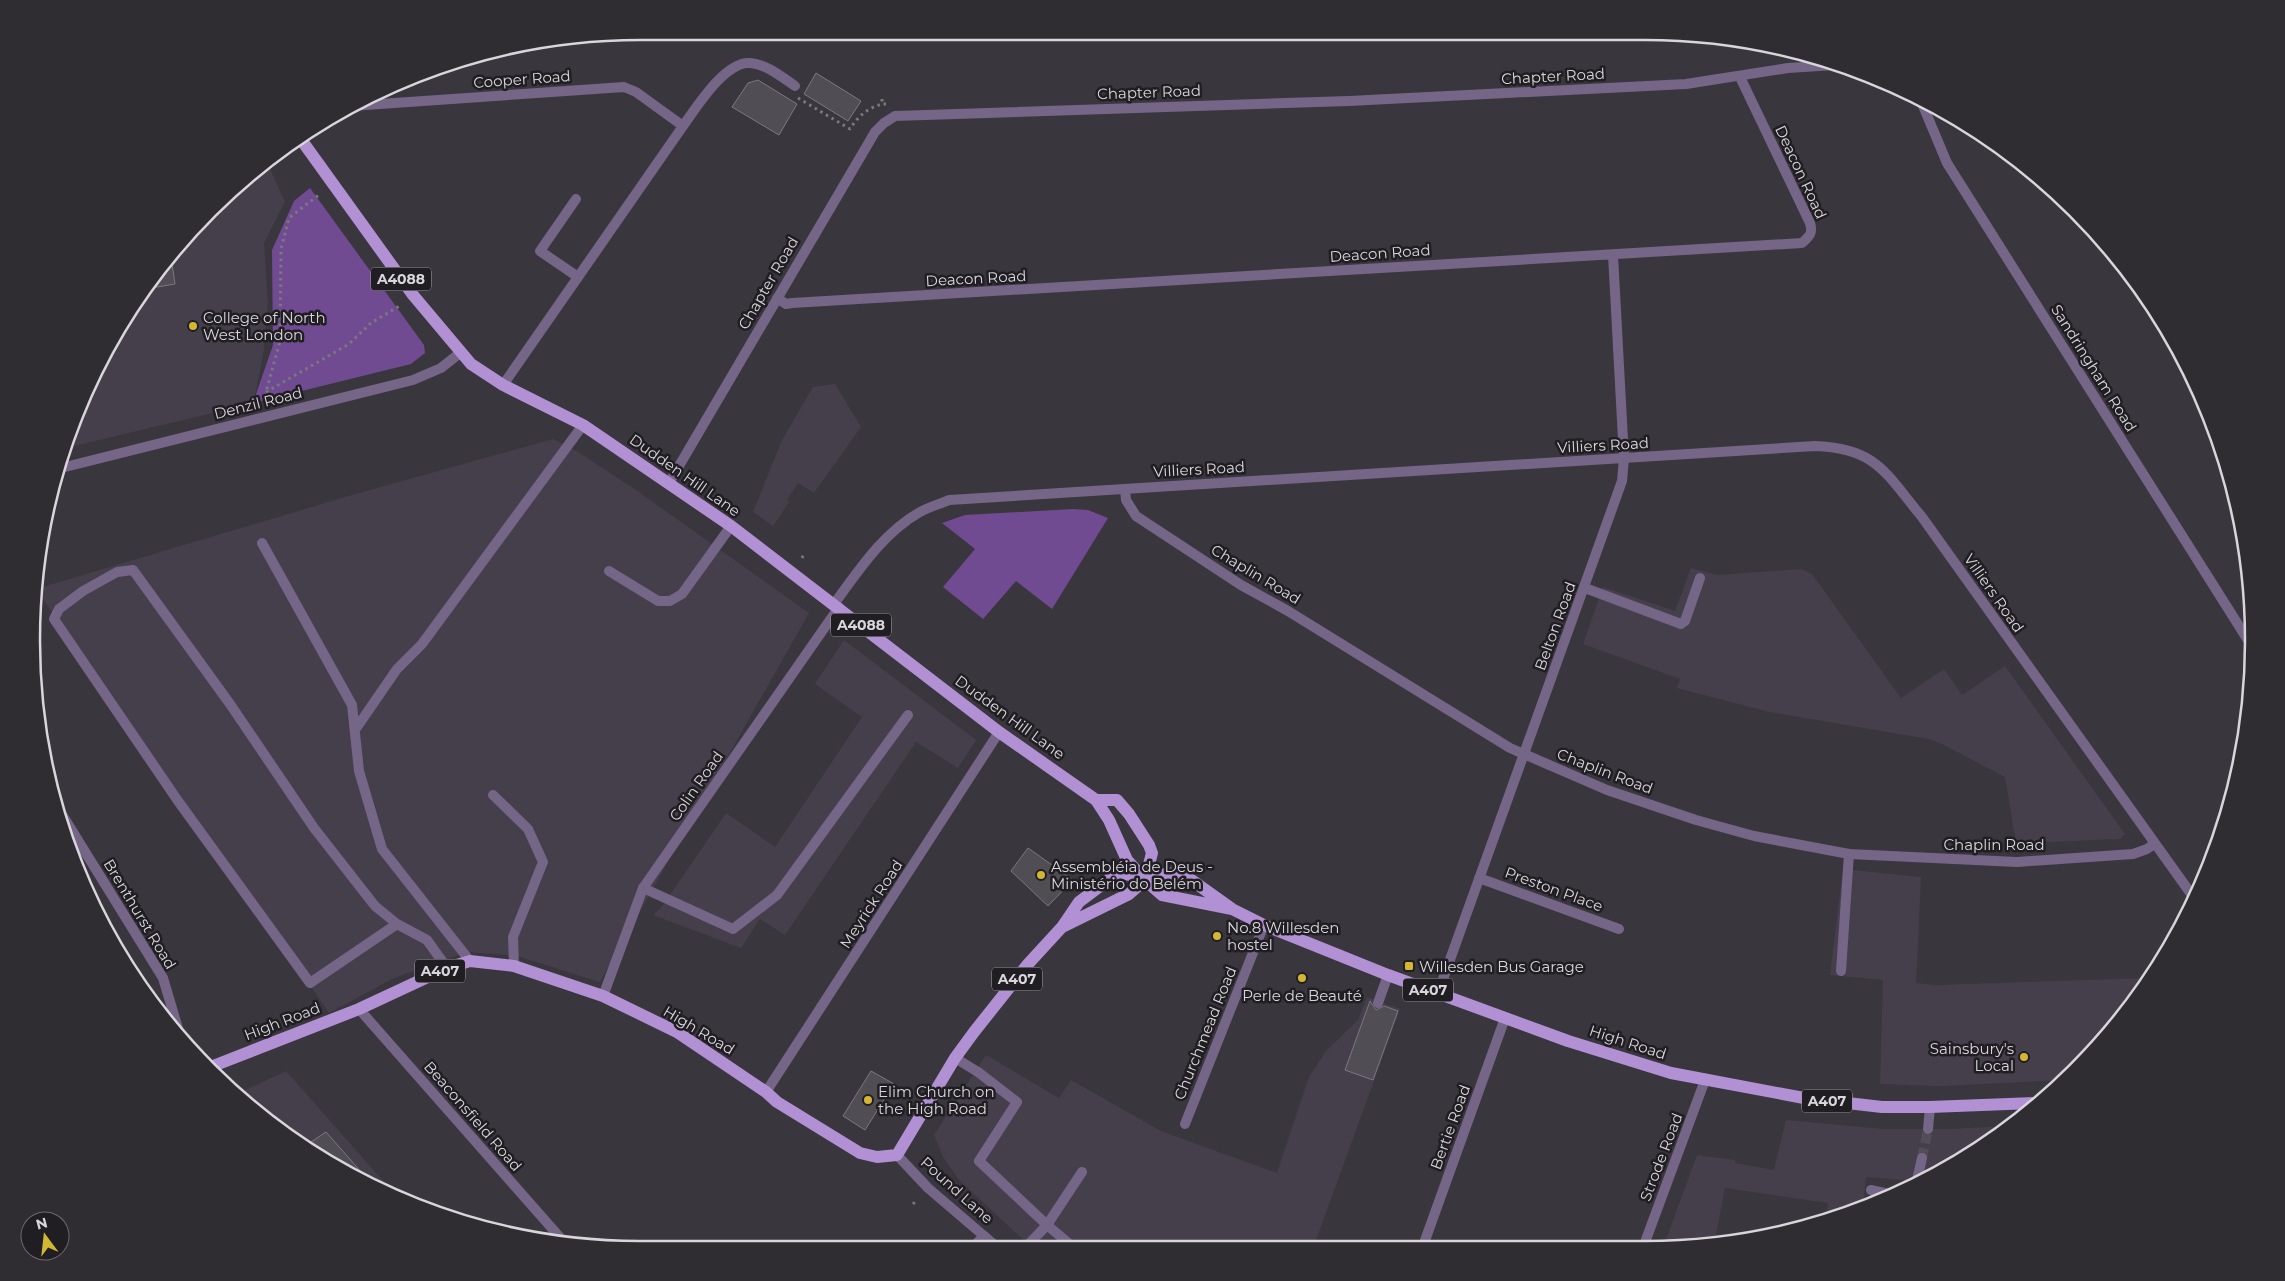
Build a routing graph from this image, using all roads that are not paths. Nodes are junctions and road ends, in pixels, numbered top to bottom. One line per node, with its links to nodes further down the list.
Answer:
1 (1819, 66): 2 (street, Chapter Road)
2 (1740, 77): 9 (street, Deacon Road); 11 (street, Chapter Road)
3 (793, 90): 6 (street)
4 (370, 105): 6 (street, Cooper Road)
5 (1925, 109): 25 (street, Sandringham Road)
6 (683, 126): 10 (street)
7 (304, 143): 12 (main road, Dudden Hill Lane / A4088)
8 (576, 198): 10 (street)
9 (1613, 254): 11 (street, Deacon Road); 15 (street, Belton Road)
10 (578, 277): 13 (street)
11 (776, 298): 17 (street, Chapter Road)
12 (460, 353): 13 (main road, Dudden Hill Lane / A4088); 16 (street, Denzil Road)
13 (503, 385): 14 (main road, Dudden Hill Lane / A4088)
14 (583, 425): 17 (main road, Dudden Hill Lane / A4088); 27 (street)
15 (1624, 458): 18 (street, Villiers Road); 23 (street, Belton Road); 33 (street, Villiers Road)
16 (66, 467)
17 (669, 483): 19 (main road, Dudden Hill Lane / A4088)
18 (1126, 489): 24 (street, Villiers Road); 29 (street, Chaplin Road)
19 (731, 526): 21 (street); 24 (main road, Dudden Hill Lane / A4088)
20 (262, 544): 27 (street)
21 (609, 571)
22 (1700, 578): 23 (street)
23 (1585, 588): 29 (street, Belton Road)
24 (836, 605): 28 (main road, Dudden Hill Lane / A4088); 37 (street, Colin Road)
25 (2245, 635)
26 (908, 715): 37 (street)
27 (355, 730): 44 (street)
28 (999, 732): 31 (main road, Dudden Hill Lane / A4088); 58 (street, Meyrick Road)
29 (1524, 754): 34 (street, Chaplin Road); 35 (street, Belton Road)
30 (493, 795): 45 (street)
31 (1096, 800): 36 (main road, Dudden Hill Lane / A4088); 36 (main road, Dudden Hill Lane / A4088)
32 (70, 827): 54 (street, Brenthurst Road)
33 (2154, 844): 34 (street, Chaplin Road); 38 (street, Villiers Road)
34 (1849, 854): 47 (street)
35 (1479, 878): 43 (street, Preston Place); 49 (street, Belton Road)
36 (1145, 880): 39 (main road, High Road / A407); 39 (main road, High Road / A407); 42 (main road, High Road / A407); 42 (main road, High Road / A407)
37 (643, 888): 50 (street, Colin Road)
38 (2189, 892)
39 (1232, 909): 41 (main road, High Road / A407)
40 (397, 924): 40 (street); 46 (street)
41 (1264, 925): 48 (main road, High Road / A407); 61 (street, Churchmead Road)
42 (1062, 927): 55 (main road, High Road / A407)
43 (1619, 929)
44 (470, 961): 45 (main road, High Road / A407); 46 (main road, High Road / A407)
45 (514, 966): 50 (main road, High Road / A407)
46 (446, 968): 52 (main road, High Road / A407)
47 (1841, 971)
48 (1388, 975): 49 (main road, High Road / A407); 51 (street)
49 (1438, 993): 53 (main road, High Road / A407)
50 (603, 996): 58 (main road, High Road / A407)
51 (1378, 1004)
52 (359, 1009): 56 (main road, High Road / A407); 70 (street, Beaconsfield Road)
53 (1505, 1018): 57 (main road, High Road / A407); 76 (street, Bertie Road)
54 (175, 1020)
55 (955, 1058): 63 (main road, High Road / A407); 69 (street)
56 (216, 1065)
57 (1705, 1080): 60 (main road, High Road / A407); 77 (street, Strode Road)
58 (766, 1092): 63 (main road, High Road / A407)
59 (2026, 1103): 60 (main road, High Road / A407)
60 (1930, 1107): 62 (street)
61 (1184, 1124)
62 (1928, 1129)
63 (897, 1155): 71 (street, Pound Lane)
64 (1922, 1158): 66 (street)
65 (1082, 1172): 69 (street)
66 (1917, 1175)
67 (1871, 1190): 68 (street)
68 (1880, 1192)
69 (1047, 1224): 74 (street); 75 (street)
70 (558, 1235)
71 (984, 1236): 72 (street); 73 (street, Pound Lane)
72 (979, 1241)
73 (990, 1241)
74 (1031, 1241)
75 (1067, 1241)
76 (1425, 1241)
77 (1645, 1241)

